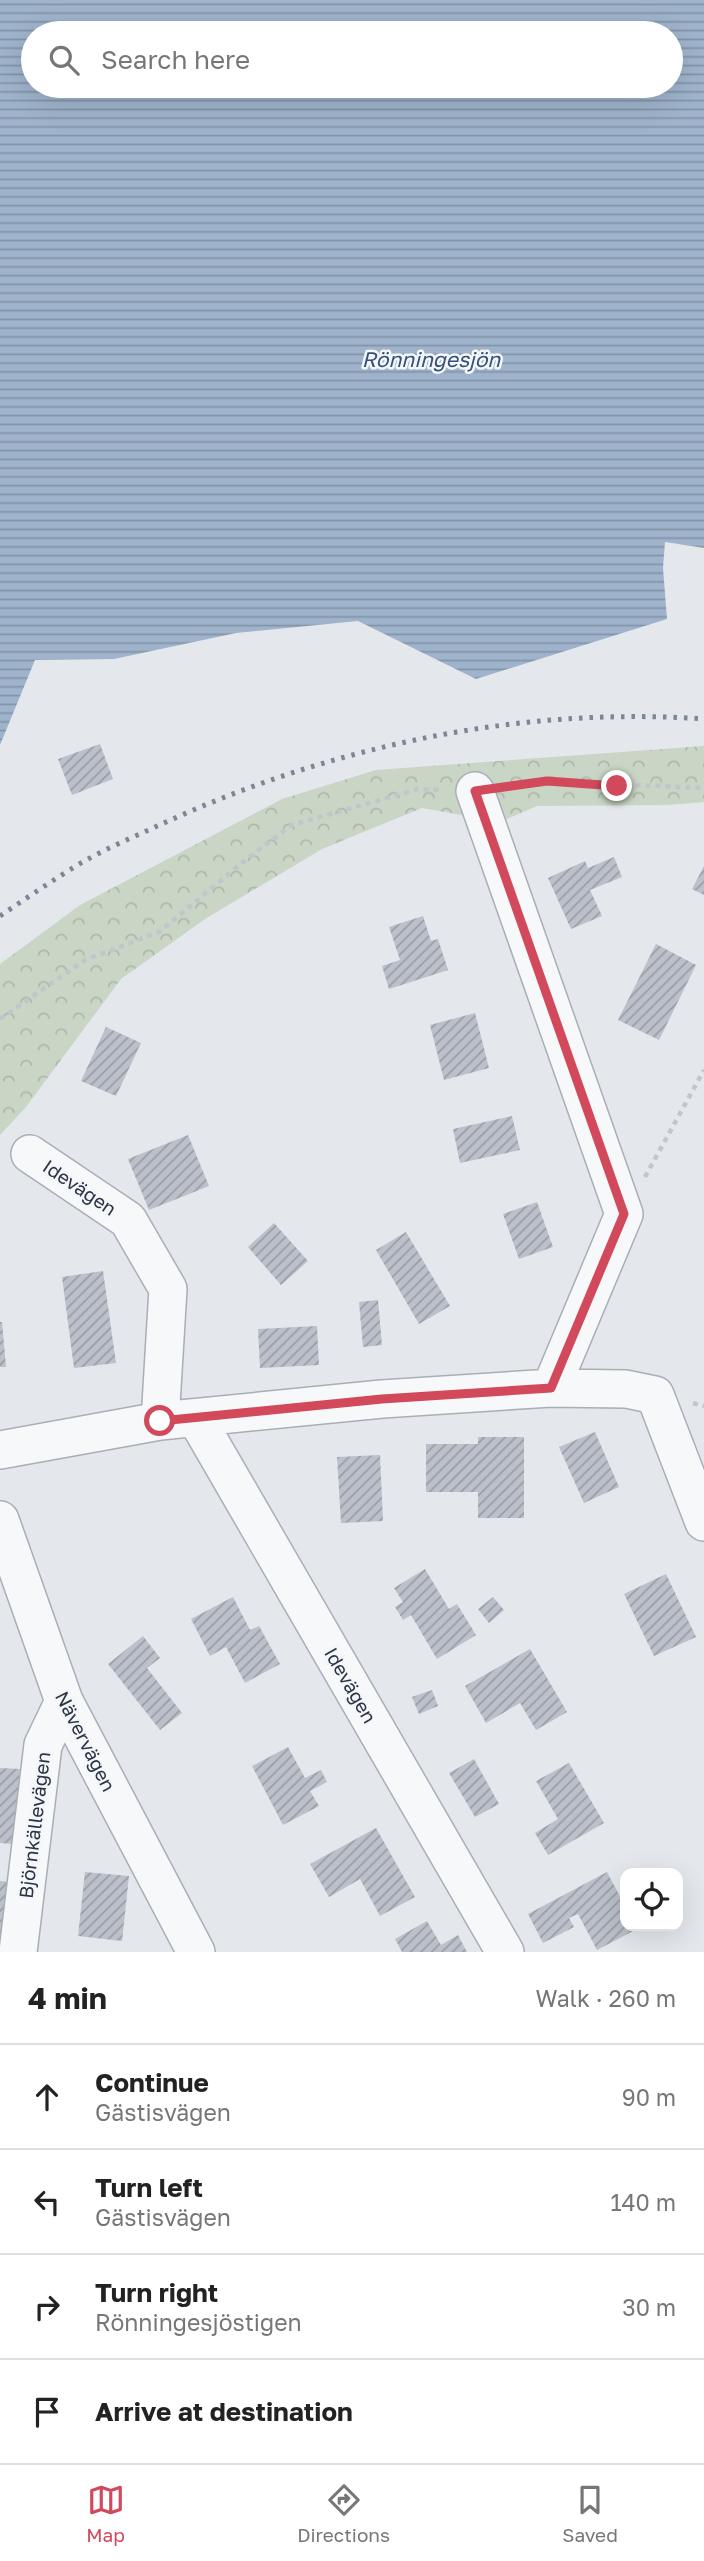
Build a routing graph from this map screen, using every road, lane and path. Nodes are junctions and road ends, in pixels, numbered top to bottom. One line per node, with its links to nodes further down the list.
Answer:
1 (704, 788): 2 (path)
2 (475, 791): 3 (path); 6 (street)
3 (0, 1019)
4 (704, 1070): 6 (path)
5 (30, 1154): 9 (street, Idevägen)
6 (624, 1214): 7 (street)
7 (551, 1388): 8 (street); 12 (street)
8 (196, 1418): 9 (street); 16 (street, Idevägen)
9 (160, 1421): 10 (street)
10 (0, 1450)
11 (0, 1520): 13 (street, Nävervägen)
12 (704, 1522)
13 (64, 1701): 14 (street, Björnkällevägen); 15 (street, Nävervägen)
14 (18, 1952)
15 (196, 1952)
16 (505, 1952)

